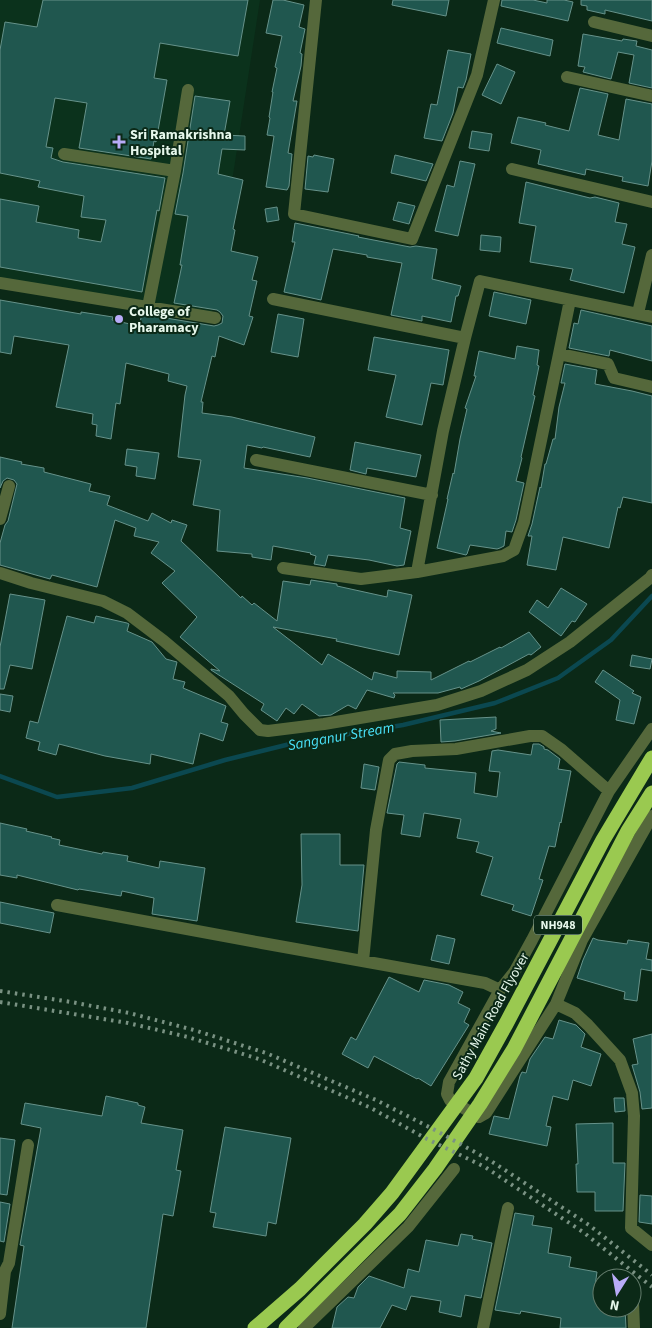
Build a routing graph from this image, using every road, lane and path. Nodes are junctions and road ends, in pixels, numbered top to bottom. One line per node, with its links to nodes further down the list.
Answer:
1 (316, 0): 2 (street)
2 (494, 0)
3 (594, 22): 4 (street)
4 (652, 36)
5 (567, 76): 7 (street)
6 (188, 90): 10 (street)
7 (652, 96)
8 (64, 154): 10 (street)
9 (512, 169): 11 (street)
10 (175, 171): 16 (street)
11 (652, 202)
12 (652, 255): 17 (street)
13 (0, 283): 16 (street)
14 (273, 299): 20 (street)
15 (570, 300): 17 (street); 20 (street); 21 (street)
16 (148, 307): 19 (street)
17 (638, 314): 18 (street)
18 (652, 317)
19 (214, 318)
20 (464, 338): 25 (street)
21 (558, 354): 22 (street); 28 (street)
22 (652, 387)
23 (256, 460): 25 (street)
24 (9, 486): 26 (street)
25 (432, 495): 28 (street)
26 (0, 519)
27 (283, 568): 28 (street)
28 (417, 572)
29 (0, 573): 30 (street)
30 (652, 575)
31 (652, 729): 33 (street)
32 (652, 758): 46 (highway, Sathy Main Road Flyover / NH948)
33 (609, 791): 37 (street); 38 (street)
34 (652, 793): 47 (highway, NH948)
35 (650, 824): 39 (street)
36 (57, 905): 37 (street)
37 (363, 961): 38 (street)
38 (500, 990): 39 (street)
39 (556, 1004): 43 (street)
40 (28, 1145): 44 (street)
41 (454, 1169): 48 (street)
42 (508, 1208): 49 (street)
43 (652, 1245)
44 (3, 1271): 45 (street)
45 (0, 1314)
46 (255, 1328)
47 (286, 1328)
48 (304, 1328)
49 (483, 1328)

